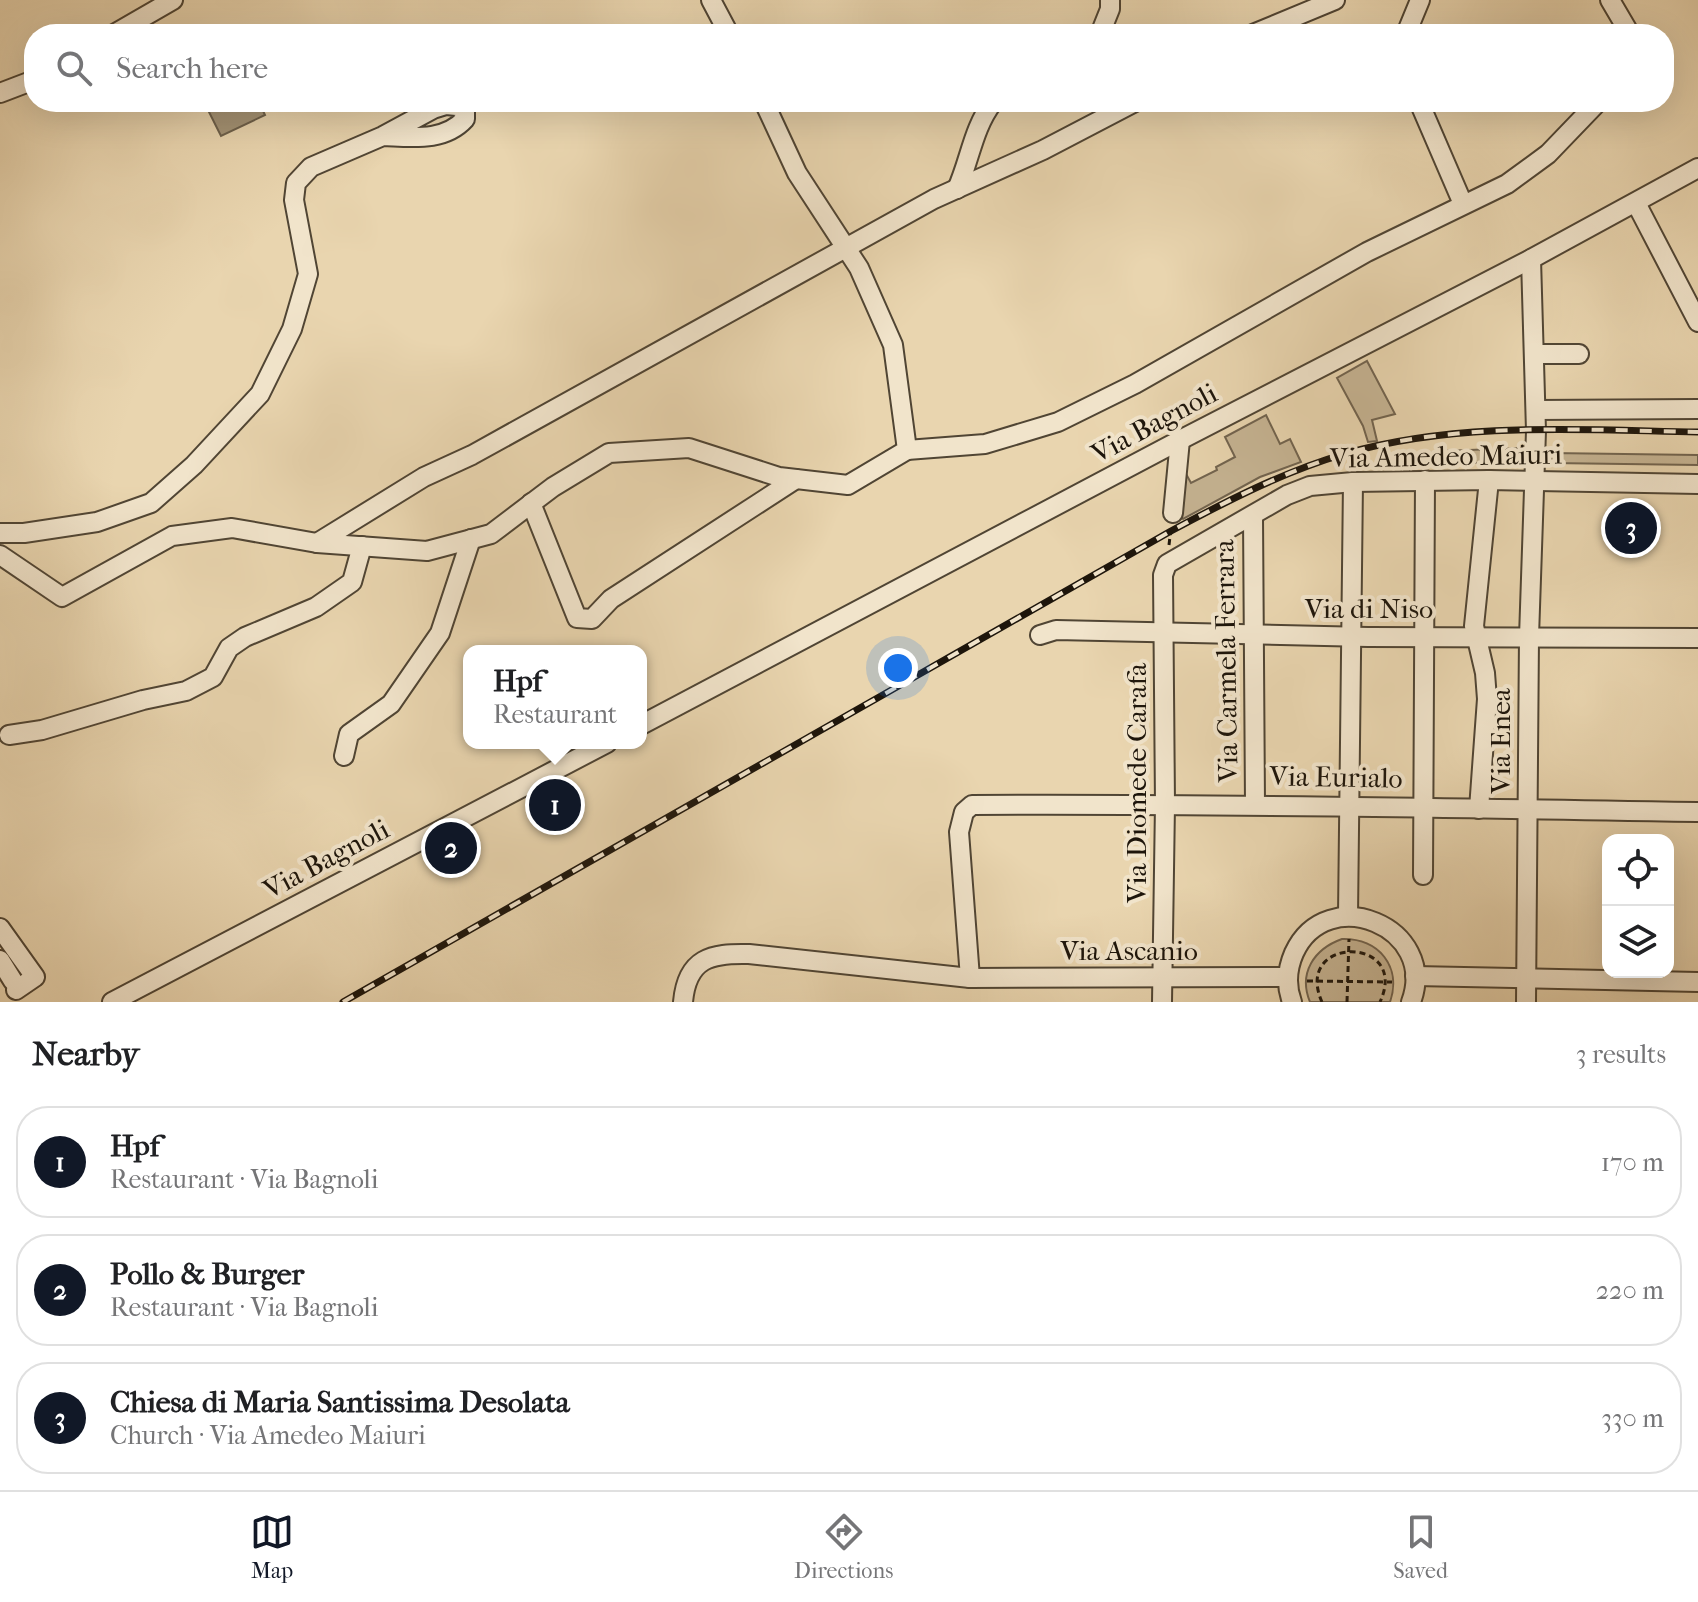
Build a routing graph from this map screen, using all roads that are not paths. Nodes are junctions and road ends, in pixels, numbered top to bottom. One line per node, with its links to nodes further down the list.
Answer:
1 (173, 0): 8 (street)
2 (711, 0): 9 (street)
3 (1110, 0): 10 (street)
4 (1335, 0): 11 (street)
5 (1404, 0): 12 (street)
6 (1420, 0): 13 (street)
7 (1610, 0): 14 (street)
8 (131, 24)
9 (724, 24)
10 (1104, 24)
11 (1277, 24)
12 (1405, 24)
13 (1409, 24)
14 (1624, 24)
15 (24, 84): 16 (street)
16 (0, 93)
17 (769, 112): 27 (street)
18 (987, 112): 24 (street)
19 (1116, 112): 24 (street)
20 (1423, 112): 26 (street)
21 (1588, 112): 26 (street)
22 (383, 136): 45 (street)
23 (1697, 167): 25 (street, Via Bagnoli)
24 (957, 189): 27 (street)
25 (1636, 203): 28 (street, Via Bagnoli); 29 (street)
26 (1463, 204): 35 (street)
27 (847, 249): 35 (street); 47 (street)
28 (1531, 259): 30 (street); 34 (street, Via Bagnoli)
29 (1698, 322)
30 (1535, 354): 31 (street); 33 (street)
31 (1579, 354)
32 (1698, 409): 33 (street)
33 (1536, 410): 39 (street, Via Enea)
34 (1180, 440): 43 (street); 59 (street, Via Bagnoli)
35 (907, 450): 36 (street)
36 (796, 479): 42 (street); 42 (street)
37 (1425, 480): 38 (street, Via Amedeo Maiuri); 40 (street, Via Amedeo Maiuri); 54 (street)
38 (1489, 480): 39 (street, Via Amedeo Maiuri); 56 (street)
39 (1534, 481): 41 (street, Via Amedeo Maiuri); 57 (street, Via Enea)
40 (1353, 482): 44 (street, Via Amedeo Maiuri); 55 (street)
41 (1698, 484)
42 (531, 503): 46 (street)
43 (1173, 513)
44 (1253, 517): 50 (street, Via Amedeo Maiuri); 52 (street, Via Carmela Ferrara)
45 (0, 533)
46 (471, 539): 48 (street); 62 (street)
47 (317, 543): 48 (street); 49 (street)
48 (362, 546): 60 (street)
49 (0, 555)
50 (1167, 564): 51 (street, Via Diomede Carafa)
51 (1165, 632): 52 (street, Via di Niso); 53 (street, Via di Niso); 63 (street, Via Diomede Carafa)
52 (1255, 634): 55 (street, Via di Niso); 64 (street, Via Carmela Ferrara)
53 (1040, 635)
54 (1423, 636): 55 (street, Via di Niso); 56 (street, Via di Niso); 65 (street)
55 (1351, 637): 66 (street)
56 (1478, 637): 57 (street, Via di Niso); 67 (street)
57 (1529, 637): 58 (street, Via di Niso); 68 (street, Via Enea)
58 (1698, 638)
59 (647, 722)
60 (9, 735)
61 (596, 749): 80 (street, Via Bagnoli)
62 (344, 756)
63 (1165, 804): 64 (street, Via Eurialo); 75 (street, Via Eurialo); 76 (street, Via Diomede Carafa)
64 (1255, 804): 66 (street, Via Eurialo)
65 (1422, 807): 66 (street, Via Eurialo); 67 (street, Via Eurialo); 70 (street)
66 (1350, 808): 71 (street)
67 (1479, 809): 68 (street, Via Eurialo)
68 (1528, 810): 69 (street, Via Eurialo); 78 (street, Via Enea)
69 (1698, 812)
70 (1423, 875)
71 (1348, 916): 74 (street); 77 (street)
72 (0, 928): 73 (street)
73 (0, 960)
74 (1415, 976): 78 (street); 84 (street)
75 (970, 978): 76 (street, Via Ascanio); 81 (street, Via Ascanio)
76 (1162, 978): 77 (street, Via Ascanio); 82 (street, Via Diomede Carafa)
77 (1297, 979): 83 (street)
78 (1527, 979): 79 (street); 85 (street, Via Enea)
79 (1698, 982)
80 (112, 1002)
81 (683, 1002)
82 (1162, 1002)
83 (1292, 1002)
84 (1411, 1002)
85 (1526, 1002)

